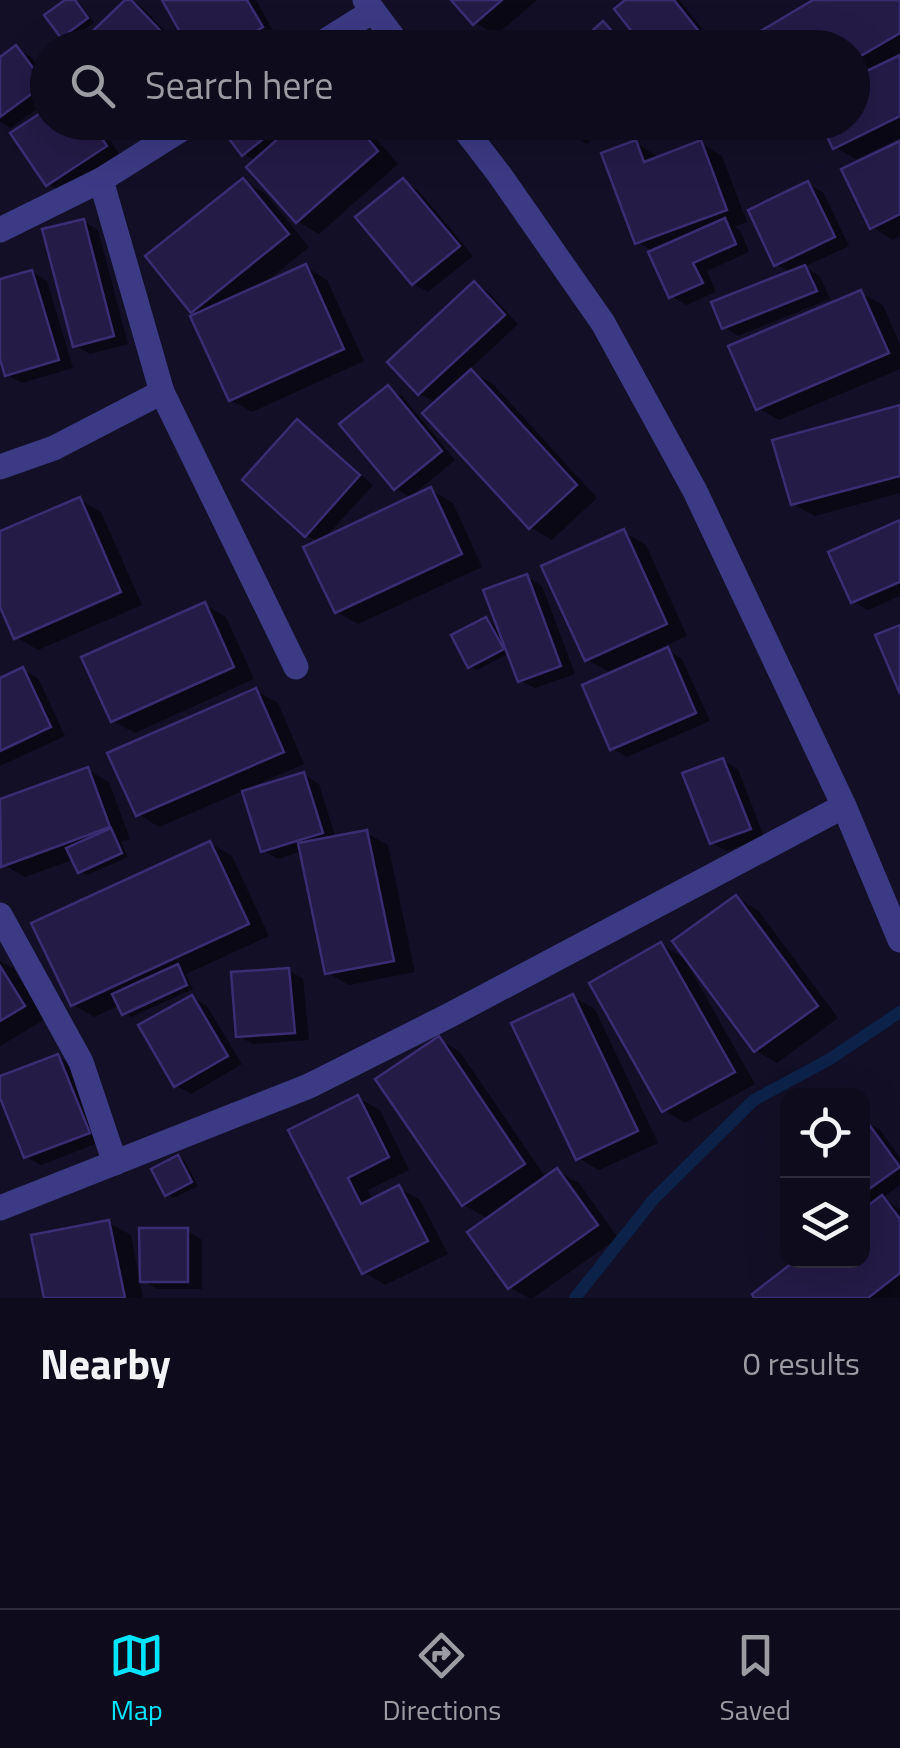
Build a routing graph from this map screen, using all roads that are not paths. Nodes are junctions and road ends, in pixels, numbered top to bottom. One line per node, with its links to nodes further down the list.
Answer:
1 (369, 5): 2 (street); 3 (street)
2 (337, 30)
3 (388, 30)
4 (165, 140): 6 (street)
5 (472, 140): 11 (street)
6 (101, 180): 7 (street); 8 (street)
7 (0, 230)
8 (162, 392): 9 (street); 10 (street)
9 (0, 467)
10 (296, 667)
11 (844, 806): 13 (street); 14 (street)
12 (0, 915): 14 (street)
13 (900, 940)
14 (116, 1163): 15 (street)
15 (0, 1208)

